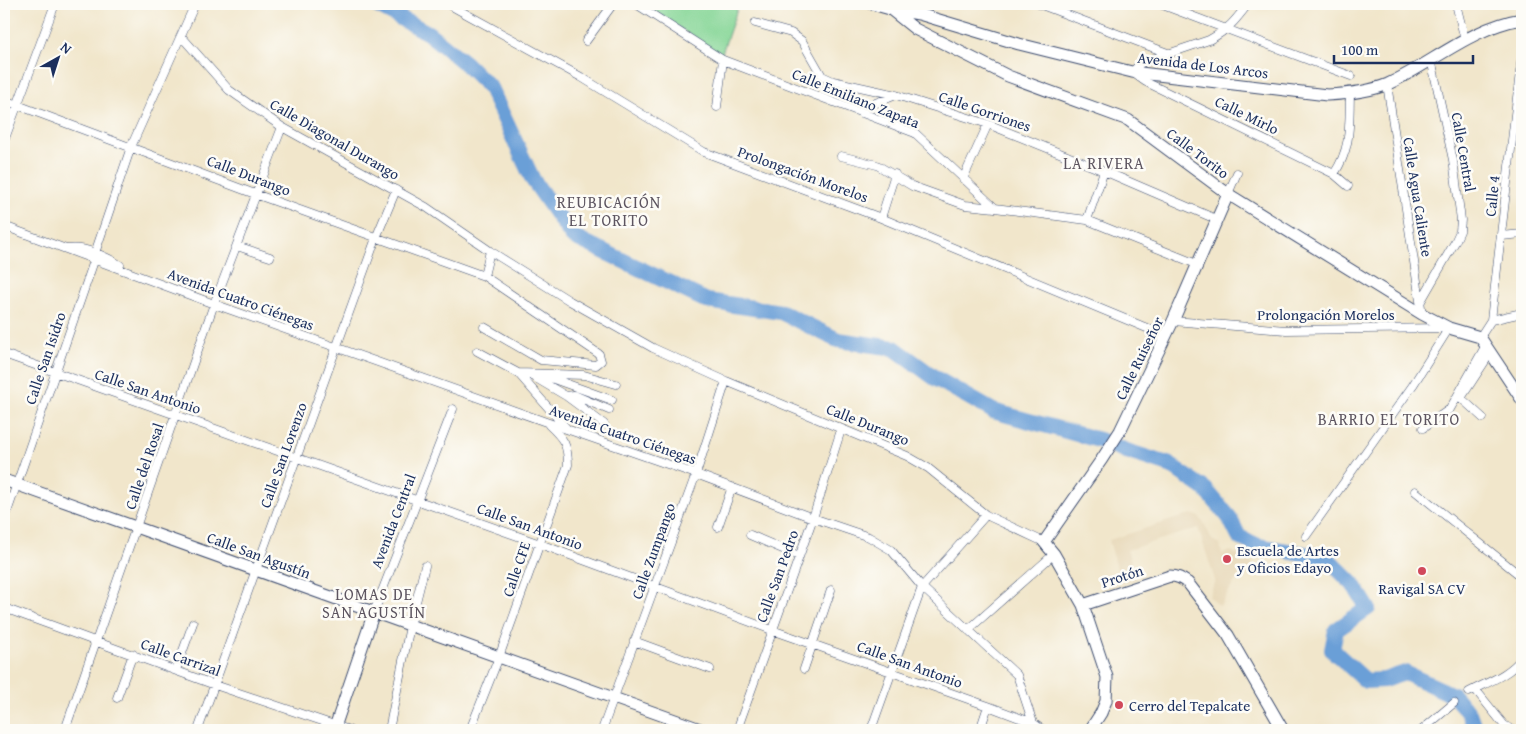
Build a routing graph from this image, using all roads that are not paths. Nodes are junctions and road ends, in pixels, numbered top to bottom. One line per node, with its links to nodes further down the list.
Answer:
1 (55, 4): 28 (street)
2 (195, 4): 15 (street, Calle San Isidro)
3 (448, 4): 46 (street, Prolongación Morelos)
4 (613, 4): 17 (street)
5 (636, 4): 21 (street, Calle Emiliano Zapata)
6 (872, 4): 11 (street, Avenida de Los Arcos)
7 (1039, 4): 18 (street)
8 (1160, 4): 14 (street)
9 (1248, 4): 14 (street)
10 (1456, 4): 16 (street)
11 (890, 9): 22 (street, Avenida de Los Arcos); 44 (street, Calle Torito)
12 (1522, 18): 16 (street, Avenida de Los Arcos)
13 (755, 23): 26 (street, Calle Gorriones)
14 (1227, 29): 18 (street); 23 (street)
15 (181, 36): 32 (street, Calle Diagonal Durango); 34 (street, Calle San Isidro)
16 (1464, 40): 20 (street, Avenida de Los Arcos)
17 (586, 41)
18 (1170, 54): 22 (street)
19 (1522, 55): 51 (street, Calle 4)
20 (1431, 59): 24 (street, Avenida de Los Arcos); 59 (street, Calle Central)
21 (723, 60): 29 (street); 30 (street, Calle Emiliano Zapata)
22 (1132, 72): 25 (street, Avenida de Los Arcos); 39 (street, Calle Mirlo)
23 (1351, 76)
24 (1387, 84): 25 (street, Avenida de Los Arcos); 59 (street, Calle Agua Caliente)
25 (1350, 93): 39 (street)
26 (896, 96): 30 (street); 31 (street, Calle Gorriones)
27 (4, 100): 28 (street, Calle Durango)
28 (17, 105): 33 (street); 34 (street, Calle Durango)
29 (717, 107)
30 (861, 113): 40 (street, Calle Emiliano Zapata)
31 (988, 124): 36 (street, Calle Gorriones); 40 (street)
32 (282, 127): 42 (street, Calle Diagonal Durango); 43 (street, Calle del Rosal)
33 (4, 141)
34 (131, 147): 43 (street, Calle Durango); 55 (street, Calle San Isidro)
35 (841, 156): 37 (street)
36 (1104, 171): 47 (street); 48 (street, Calle Gorriones)
37 (895, 174): 45 (street); 46 (street)
38 (1237, 174): 44 (street, Calle Ruiseñor)
39 (1334, 174): 41 (street, Calle Mirlo)
40 (963, 179): 45 (street, Calle Emiliano Zapata)
41 (1348, 186)
42 (396, 190): 52 (street, Calle San Lorenzo); 54 (street, Calle Diagonal Durango)
43 (255, 194): 52 (street, Calle Durango); 53 (street, Calle del Rosal)
44 (1228, 194): 48 (street, Calle Ruiseñor); 61 (street, Calle Torito)
45 (995, 208): 47 (street)
46 (881, 218): 67 (street, Prolongación Morelos)
47 (1087, 220): 57 (street)
48 (1218, 220): 57 (street, Calle Ruiseñor)
49 (4, 226): 55 (street, Avenida Cuatro Ciénegas)
50 (1522, 234): 51 (street)
51 (1502, 236): 63 (street, Calle 4)
52 (376, 238): 58 (street, Calle Durango); 69 (street, Calle San Lorenzo)
53 (237, 246): 56 (street); 60 (street, Calle del Rosal)
54 (490, 250): 58 (street); 76 (street, Calle Durango)
55 (94, 257): 60 (street, Avenida Cuatro Ciénegas); 72 (street, Calle San Isidro)
56 (270, 257)
57 (1199, 265): 64 (street, Calle Ruiseñor)
58 (484, 276): 65 (street, Calle Durango)
59 (1420, 301): 61 (street, Calle Agua Caliente)
60 (214, 304): 69 (street, Avenida Cuatro Ciénegas); 83 (street, Calle del Rosal)
61 (1422, 314): 66 (street, Calle Torito)
62 (1522, 314): 63 (street)
63 (1491, 320): 68 (street, Calle 4)
64 (1173, 321): 66 (street, Prolongación Morelos); 67 (street, Calle Ruiseñor)
65 (484, 327)
66 (1449, 328): 68 (street, Calle Torito); 103 (street)
67 (1166, 336): 104 (street, Calle Ruiseñor)
68 (1486, 345): 80 (street); 84 (street); 87 (street)
69 (336, 348): 85 (street, Avenida Cuatro Ciénegas); 90 (street, Calle San Lorenzo)
70 (477, 351): 73 (street)
71 (4, 354): 72 (street, Calle San Antonio)
72 (55, 373): 83 (street, Calle San Antonio); 93 (street, Calle San Isidro)
73 (518, 373): 74 (street); 88 (street)
74 (528, 373): 75 (street); 78 (street)
75 (540, 374): 77 (street); 79 (street)
76 (726, 381): 89 (street, Calle Durango); 91 (street, Calle Zumpango)
77 (616, 384)
78 (566, 396): 82 (street); 86 (street)
79 (612, 400)
80 (1522, 400)
81 (453, 409): 96 (street, Avenida Central)
82 (610, 410)
83 (176, 415): 90 (street, Calle San Antonio); 101 (street, Calle del Rosal)
84 (1483, 418)
85 (546, 422): 88 (street, Avenida Cuatro Ciénegas); 105 (street, Calle CFE)
86 (604, 424)
87 (1424, 428)
88 (568, 430): 91 (street, Avenida Cuatro Ciénegas)
89 (841, 430): 97 (street, Calle Durango); 98 (street, Calle San Pedro)
90 (297, 458): 96 (street, Calle San Antonio); 109 (street, Calle San Lorenzo)
91 (696, 474): 94 (street, Avenida Cuatro Ciénegas); 111 (street, Calle Zumpango)
92 (4, 480): 93 (street, Calle San Agustín)
93 (16, 485): 99 (street, Calle San Isidro); 101 (street, Calle San Agustín)
94 (732, 487): 98 (street, Avenida Cuatro Ciénegas); 100 (street)
95 (1415, 491): 110 (street)
96 (417, 501): 105 (street, Calle San Antonio); 116 (street, Avenida Central)
97 (986, 514): 104 (street, Calle Durango); 112 (street)
98 (813, 518): 107 (street, Calle San Pedro); 112 (street, Avenida Cuatro Ciénegas)
99 (4, 521)
100 (718, 526)
101 (137, 528): 109 (street, Calle San Agustín); 121 (street, Calle del Rosal)
102 (750, 535): 107 (street)
103 (1306, 536)
104 (1044, 542): 106 (street, Calle Durango)
105 (540, 544): 111 (street, Calle San Antonio); 125 (street, Calle CFE)
106 (1054, 554): 114 (street, Calle Durango); 120 (street)
107 (799, 556): 119 (street, Calle San Pedro)
108 (425, 566): 118 (street)
109 (256, 570): 116 (street, Calle San Agustín); 131 (street, Calle San Lorenzo)
110 (1522, 577)
111 (655, 586): 119 (street, Calle San Antonio); 122 (street, Calle Zumpango)
112 (922, 587): 120 (street, Avenida Cuatro Ciénegas); 130 (street)
113 (831, 590): 123 (street)
114 (1083, 605): 149 (street, Calle Durango); 150 (street, Protón)
115 (4, 608): 121 (street, Calle Carrizal)
116 (374, 612): 118 (street, Calle San Agustín); 137 (street, Avenida Central)
117 (193, 623): 129 (street)
118 (410, 626): 125 (street, Calle San Agustín); 141 (street)
119 (772, 630): 123 (street, Calle San Antonio); 145 (street, Calle San Pedro)
120 (968, 630): 136 (street, Avenida Cuatro Ciénegas)
121 (96, 640): 124 (street, Calle Carrizal); 138 (street, Calle del Rosal)
122 (634, 641): 127 (street); 133 (street, Calle Zumpango)
123 (812, 644): 128 (street); 130 (street, Calle San Antonio)
124 (133, 654): 129 (street, Calle Carrizal); 132 (street)
125 (499, 657): 133 (street, Calle San Agustín); 142 (street, Calle CFE)
126 (1522, 658): 152 (street)
127 (710, 669)
128 (804, 669)
129 (176, 670): 131 (street, Calle Carrizal)
130 (892, 672): 135 (street, Calle San Antonio); 146 (street)
131 (215, 685): 137 (street, Calle Carrizal); 139 (street, Calle San Lorenzo)
132 (117, 698)
133 (613, 699): 143 (street, Calle Zumpango); 144 (street, Calle San Agustín)
134 (1454, 703): 151 (street)
135 (988, 706): 136 (street, Calle San Antonio); 147 (street)
136 (1033, 723): 148 (street, Calle San Antonio)
137 (334, 728): 140 (street, Calle Carrizal)
138 (66, 730)
139 (198, 730)
140 (349, 730)
141 (389, 730)
142 (470, 730)
143 (602, 730)
144 (703, 730)
145 (737, 730)
146 (871, 730)
147 (980, 730)
148 (1043, 730)
149 (1090, 730)
150 (1283, 730)
151 (1422, 730)
152 (1512, 730)

